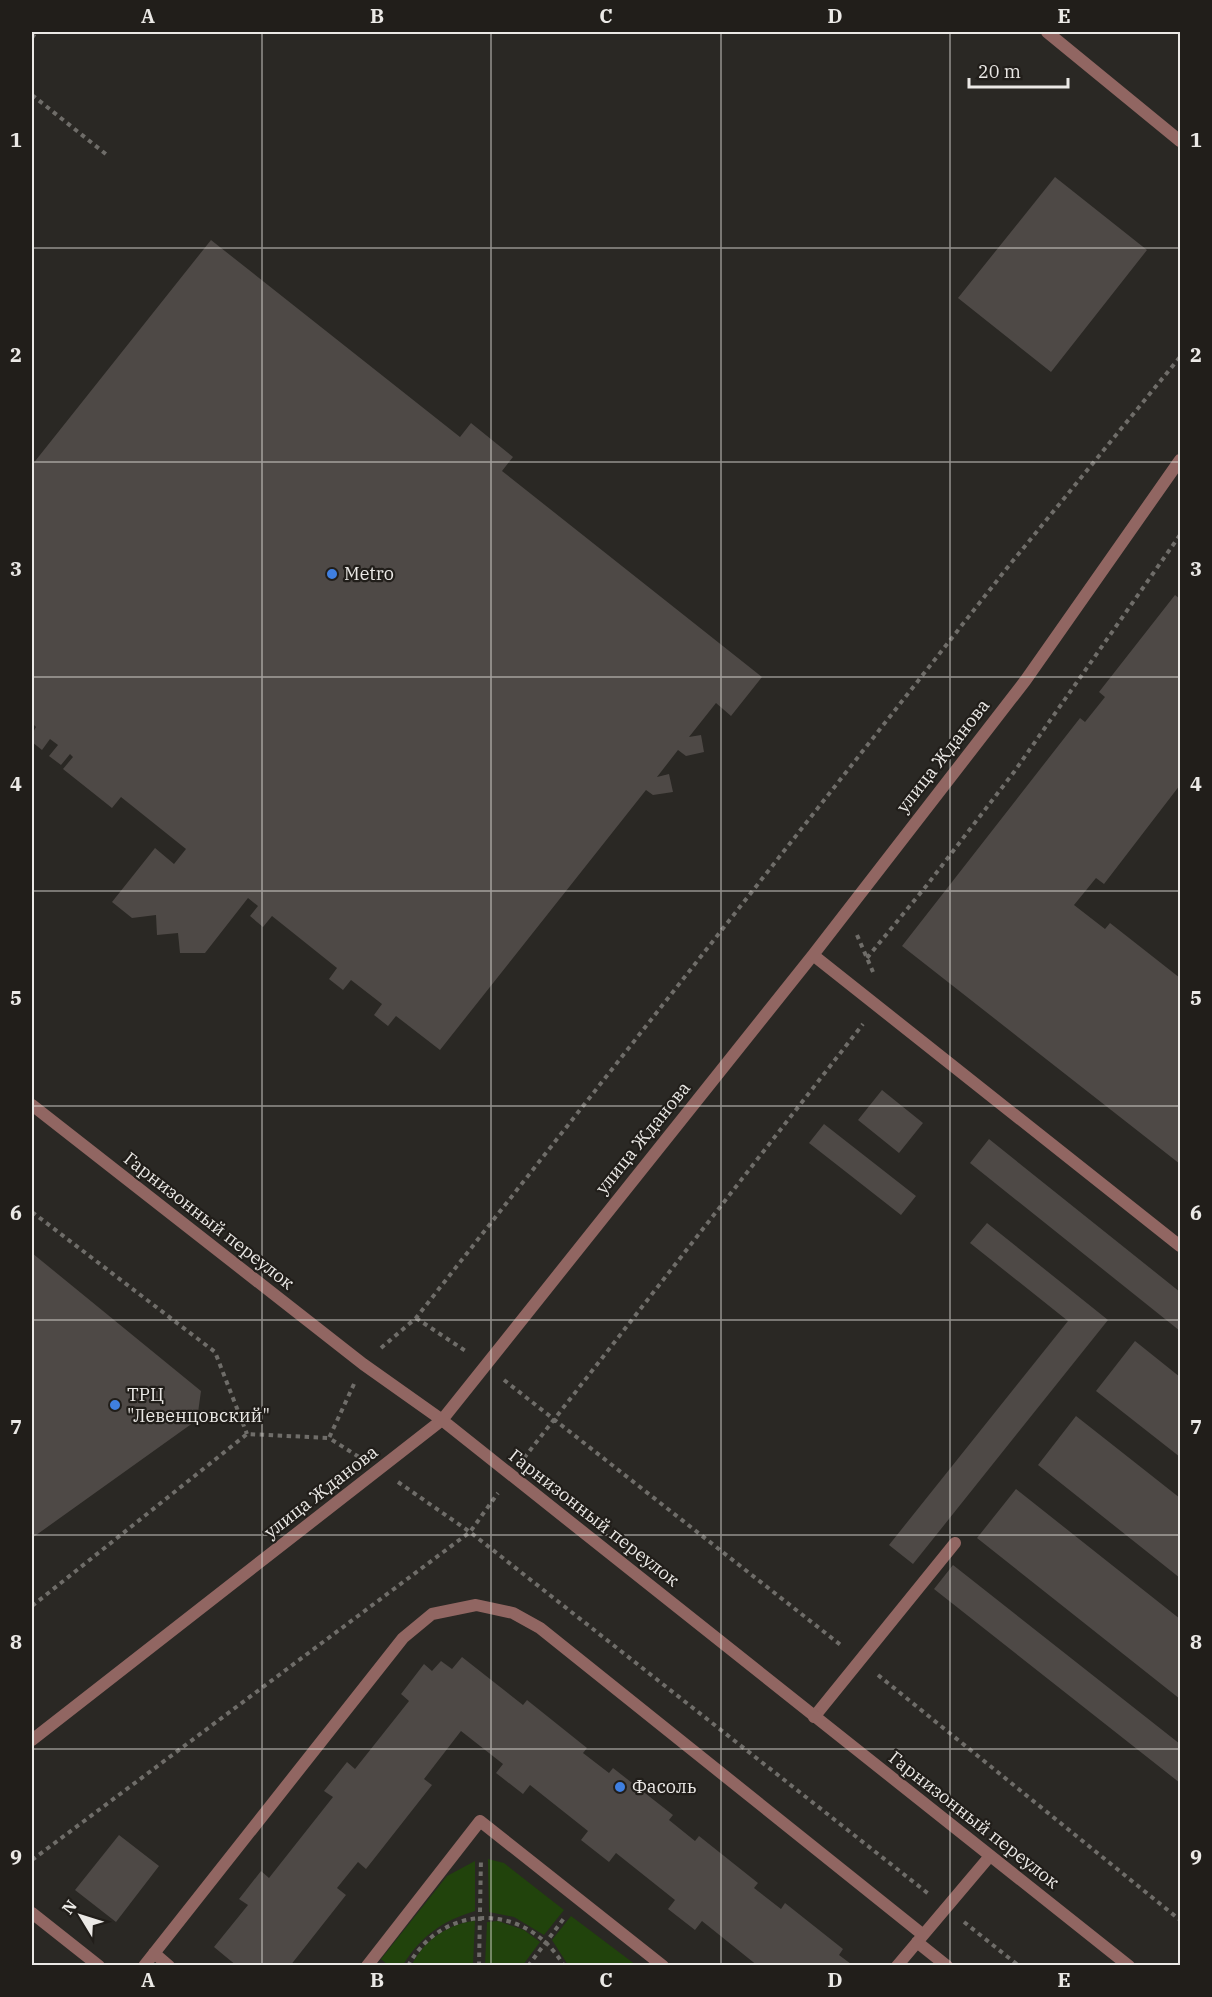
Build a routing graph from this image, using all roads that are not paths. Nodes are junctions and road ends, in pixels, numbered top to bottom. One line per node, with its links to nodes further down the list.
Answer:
1 (1047, 32): 2 (street)
2 (1180, 141)
3 (1180, 460): 4 (street, улица Жданова)
4 (813, 955): 6 (street); 7 (street, улица Жданова)
5 (32, 1105): 7 (street, Гарнизонный переулок)
6 (1180, 1246)
7 (442, 1420): 9 (street, Гарнизонный переулок); 10 (street, улица Жданова)
8 (955, 1543): 9 (street)
9 (814, 1717): 11 (street, Гарнизонный переулок)
10 (32, 1740)
11 (990, 1856): 13 (street); 22 (street, Гарнизонный переулок)
12 (32, 1913): 15 (street)
13 (919, 1938): 14 (street); 20 (street); 21 (street)
14 (154, 1953): 16 (street); 17 (street)
15 (99, 1965)
16 (144, 1965)
17 (169, 1965)
18 (367, 1965): 19 (street)
19 (663, 1965)
20 (897, 1965)
21 (947, 1965)
22 (1129, 1965)

